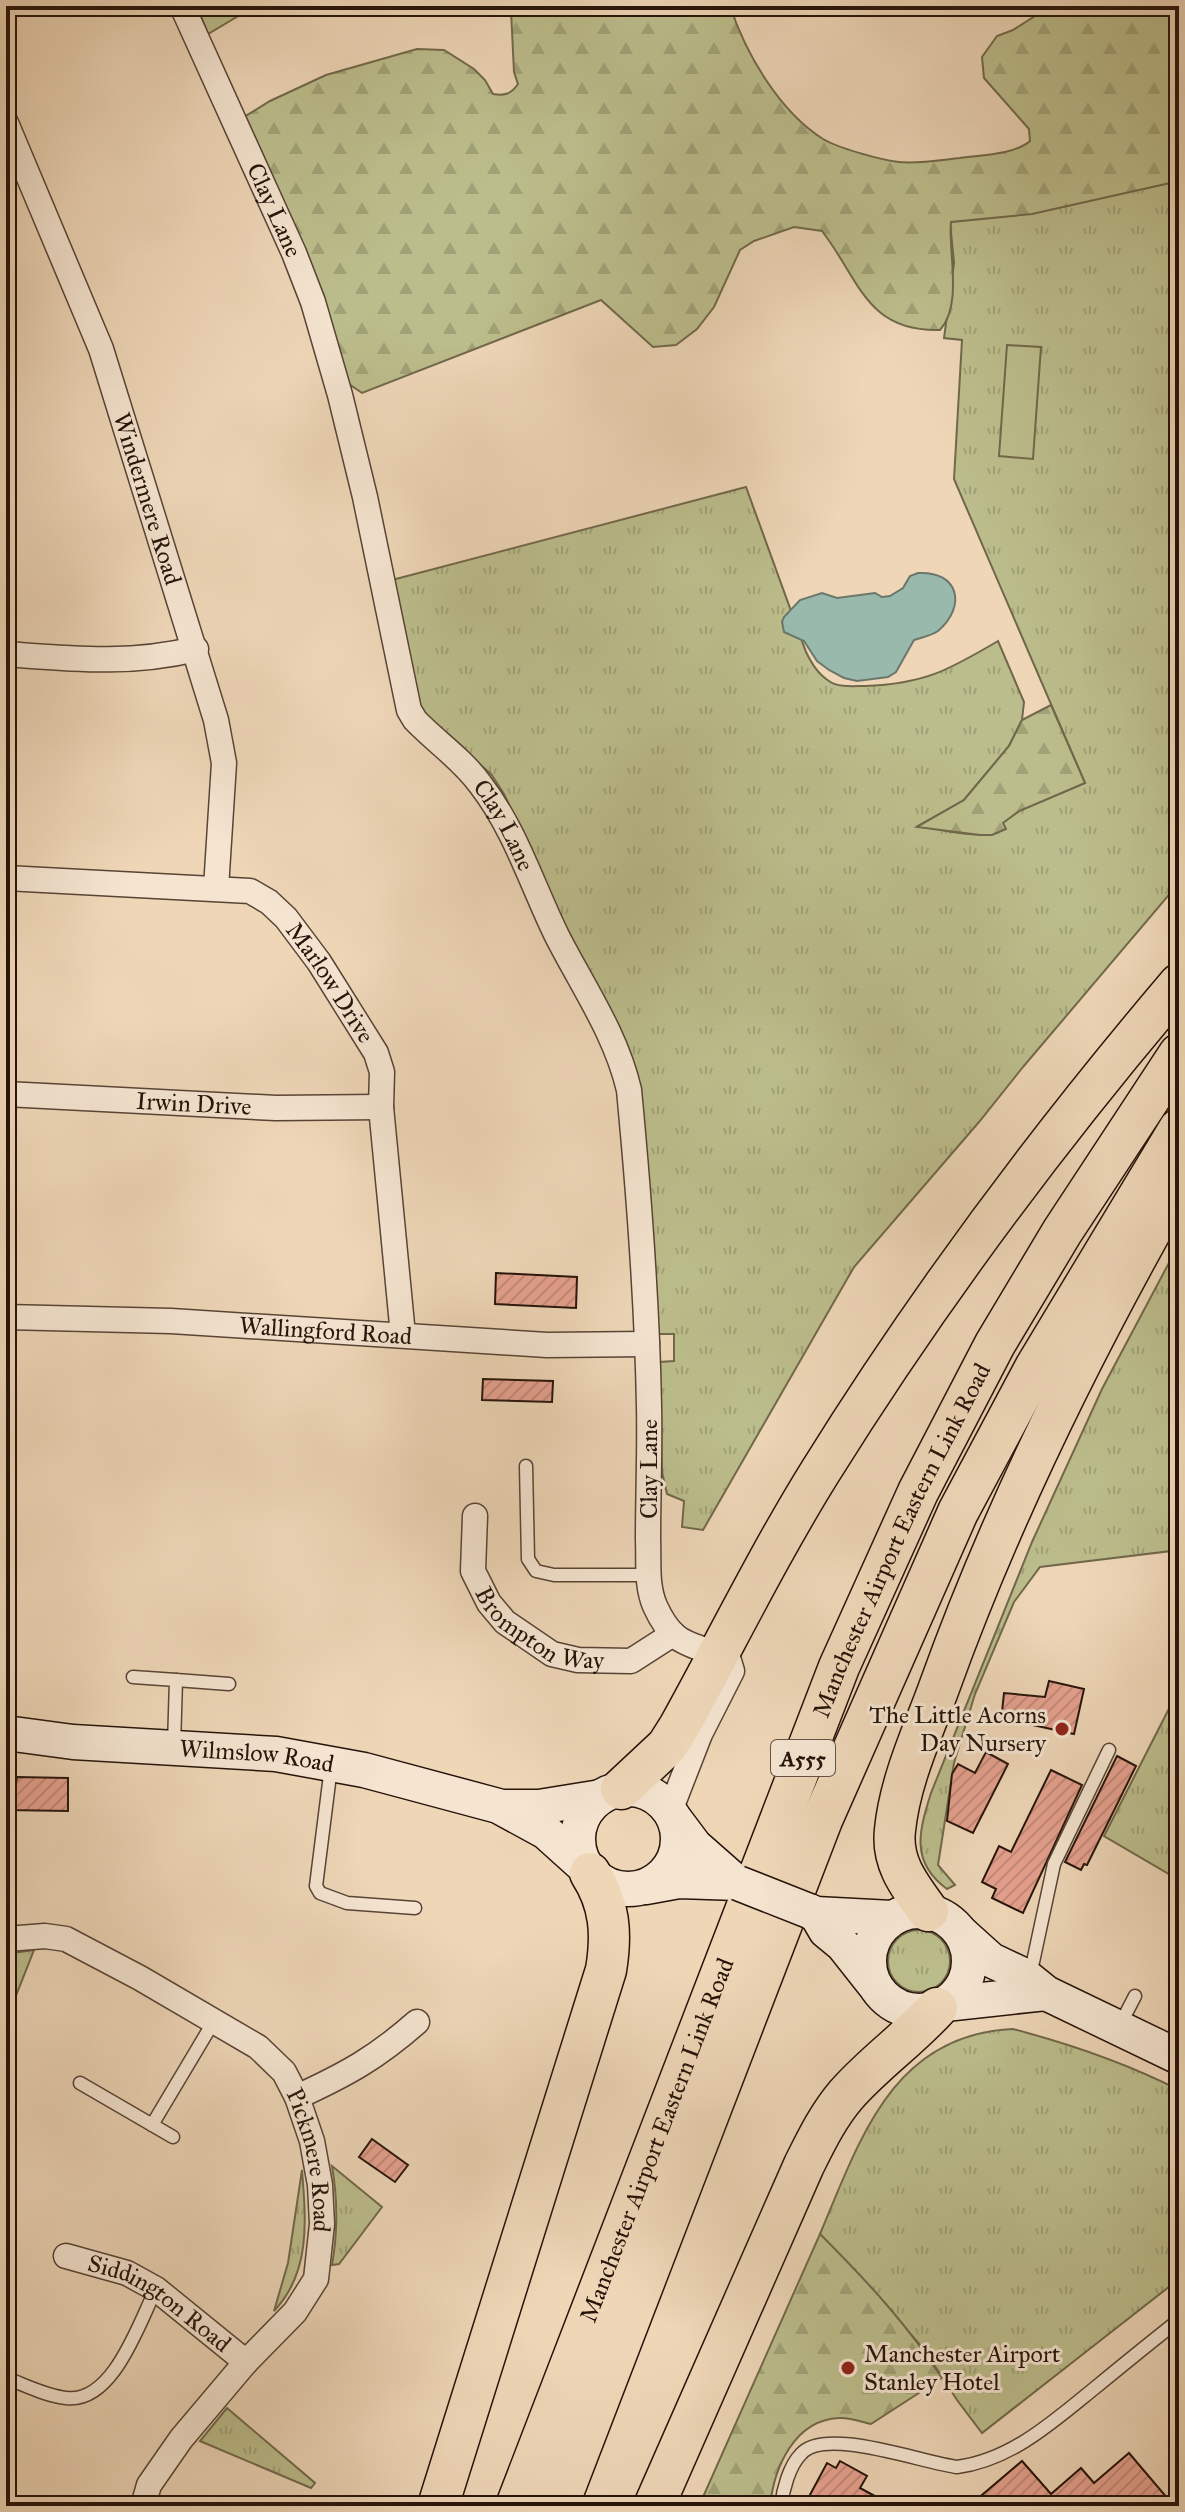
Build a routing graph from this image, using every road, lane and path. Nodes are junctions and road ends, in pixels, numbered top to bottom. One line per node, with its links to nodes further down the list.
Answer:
1 (182, 6): 15 (street, Clay Lane)
2 (6, 123): 3 (street, Windermere Road)
3 (196, 649): 4 (street); 6 (street, Windermere Road)
4 (6, 654)
5 (6, 878): 6 (street, Marlow Drive)
6 (216, 888): 10 (street, Marlow Drive)
7 (1179, 984): 20 (highway)
8 (1179, 1054): 58 (highway, Manchester Airport Eastern Link Road / A555)
9 (6, 1094): 10 (street, Irwin Drive)
10 (381, 1107): 14 (street, Marlow Drive)
11 (1179, 1129): 59 (highway, Manchester Airport Eastern Link Road / A555)
12 (1179, 1181): 36 (highway)
13 (6, 1317): 14 (street, Wallingford Road)
14 (403, 1335): 15 (street, Wallingford Road)
15 (647, 1344): 18 (street, Clay Lane)
16 (526, 1466): 18 (lane)
17 (475, 1516): 19 (street, Brompton Way)
18 (649, 1575): 19 (street, Clay Lane)
19 (673, 1634): 20 (street)
20 (719, 1655): 28 (highway); 30 (street)
21 (133, 1677): 22 (lane)
22 (176, 1680): 23 (lane); 25 (lane)
23 (229, 1684)
24 (6, 1733): 25 (main road, Wilmslow Road)
25 (174, 1748): 27 (main road, Wilmslow Road)
26 (1109, 1750): 40 (lane)
27 (332, 1764): 29 (main road, Wilmslow Road); 34 (lane)
28 (611, 1793): 29 (main road, Wilmslow Road); 30 (main road); 31 (main road)
29 (502, 1807): 31 (main road, Wilmslow Road)
30 (672, 1815): 32 (main road); 33 (main road)
31 (588, 1870): 33 (main road); 57 (highway)
32 (737, 1883): 33 (main road); 35 (main road, bridge)
33 (645, 1887)
34 (415, 1908)
35 (813, 1913): 36 (main road); 39 (main road)
36 (910, 1915): 37 (main road); 39 (main road)
37 (961, 1933): 40 (main road); 42 (main road)
38 (6, 1939): 43 (street, Pickmere Road)
39 (873, 1984): 42 (main road)
40 (1036, 1984): 42 (main road); 45 (main road)
41 (1135, 1996): 45 (lane)
42 (941, 2006): 60 (highway)
43 (214, 2021): 48 (street, Pickmere Road); 49 (lane)
44 (417, 2022): 48 (street)
45 (1119, 2027): 46 (main road)
46 (1179, 2057)
47 (80, 2083): 49 (lane)
48 (297, 2097): 54 (street, Pickmere Road)
49 (152, 2125): 50 (lane)
50 (173, 2137)
51 (66, 2256): 52 (street, Siddington Road)
52 (156, 2289): 54 (street, Siddington Road); 55 (lane)
53 (1179, 2320): 61 (lane)
54 (246, 2362): 56 (street, Pickmere Road)
55 (6, 2378)
56 (143, 2506)
57 (438, 2506)
58 (516, 2506)
59 (558, 2506)
60 (654, 2506)
61 (781, 2506)

